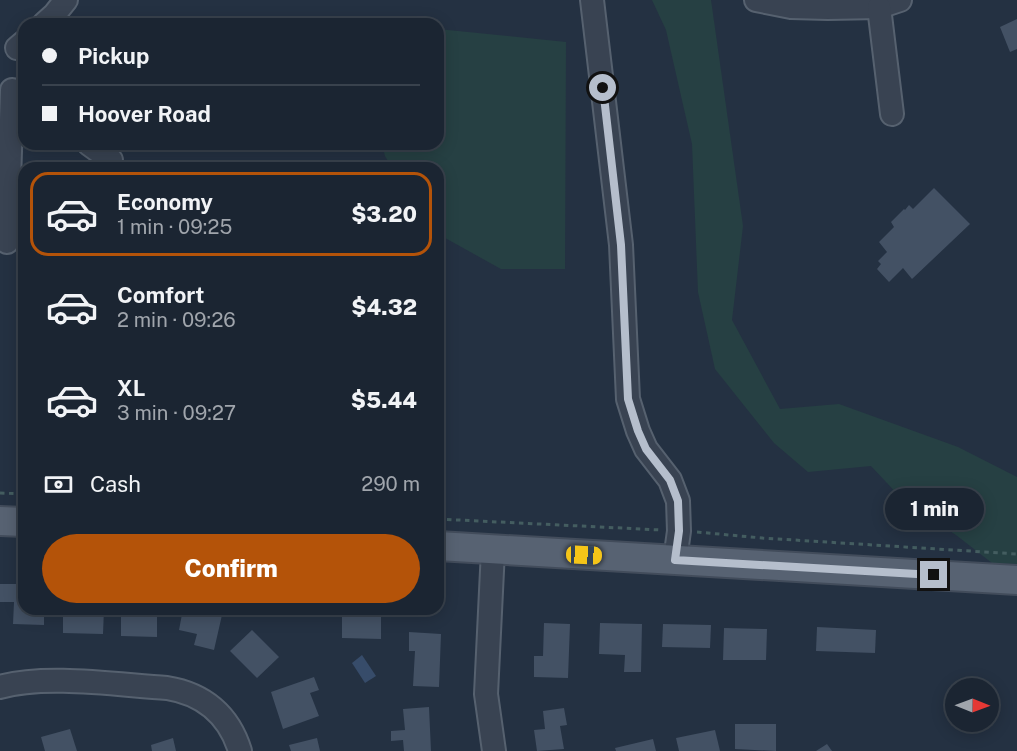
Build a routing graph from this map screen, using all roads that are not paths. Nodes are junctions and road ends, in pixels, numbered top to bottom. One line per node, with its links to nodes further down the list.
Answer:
1 (66, 0): 5 (street)
2 (592, 0): 15 (street)
3 (756, 0): 4 (street)
4 (889, 4): 7 (street)
5 (51, 18)
6 (18, 94): 10 (street)
7 (892, 114)
8 (97, 150): 9 (street)
9 (109, 162)
10 (10, 243)
11 (0, 521): 12 (main road)
12 (18, 522)
13 (444, 546): 14 (main road)
14 (493, 550): 15 (main road); 19 (street)
15 (675, 560): 16 (main road)
16 (1017, 580)
17 (0, 687): 18 (street)
18 (240, 751)
19 (494, 751)

